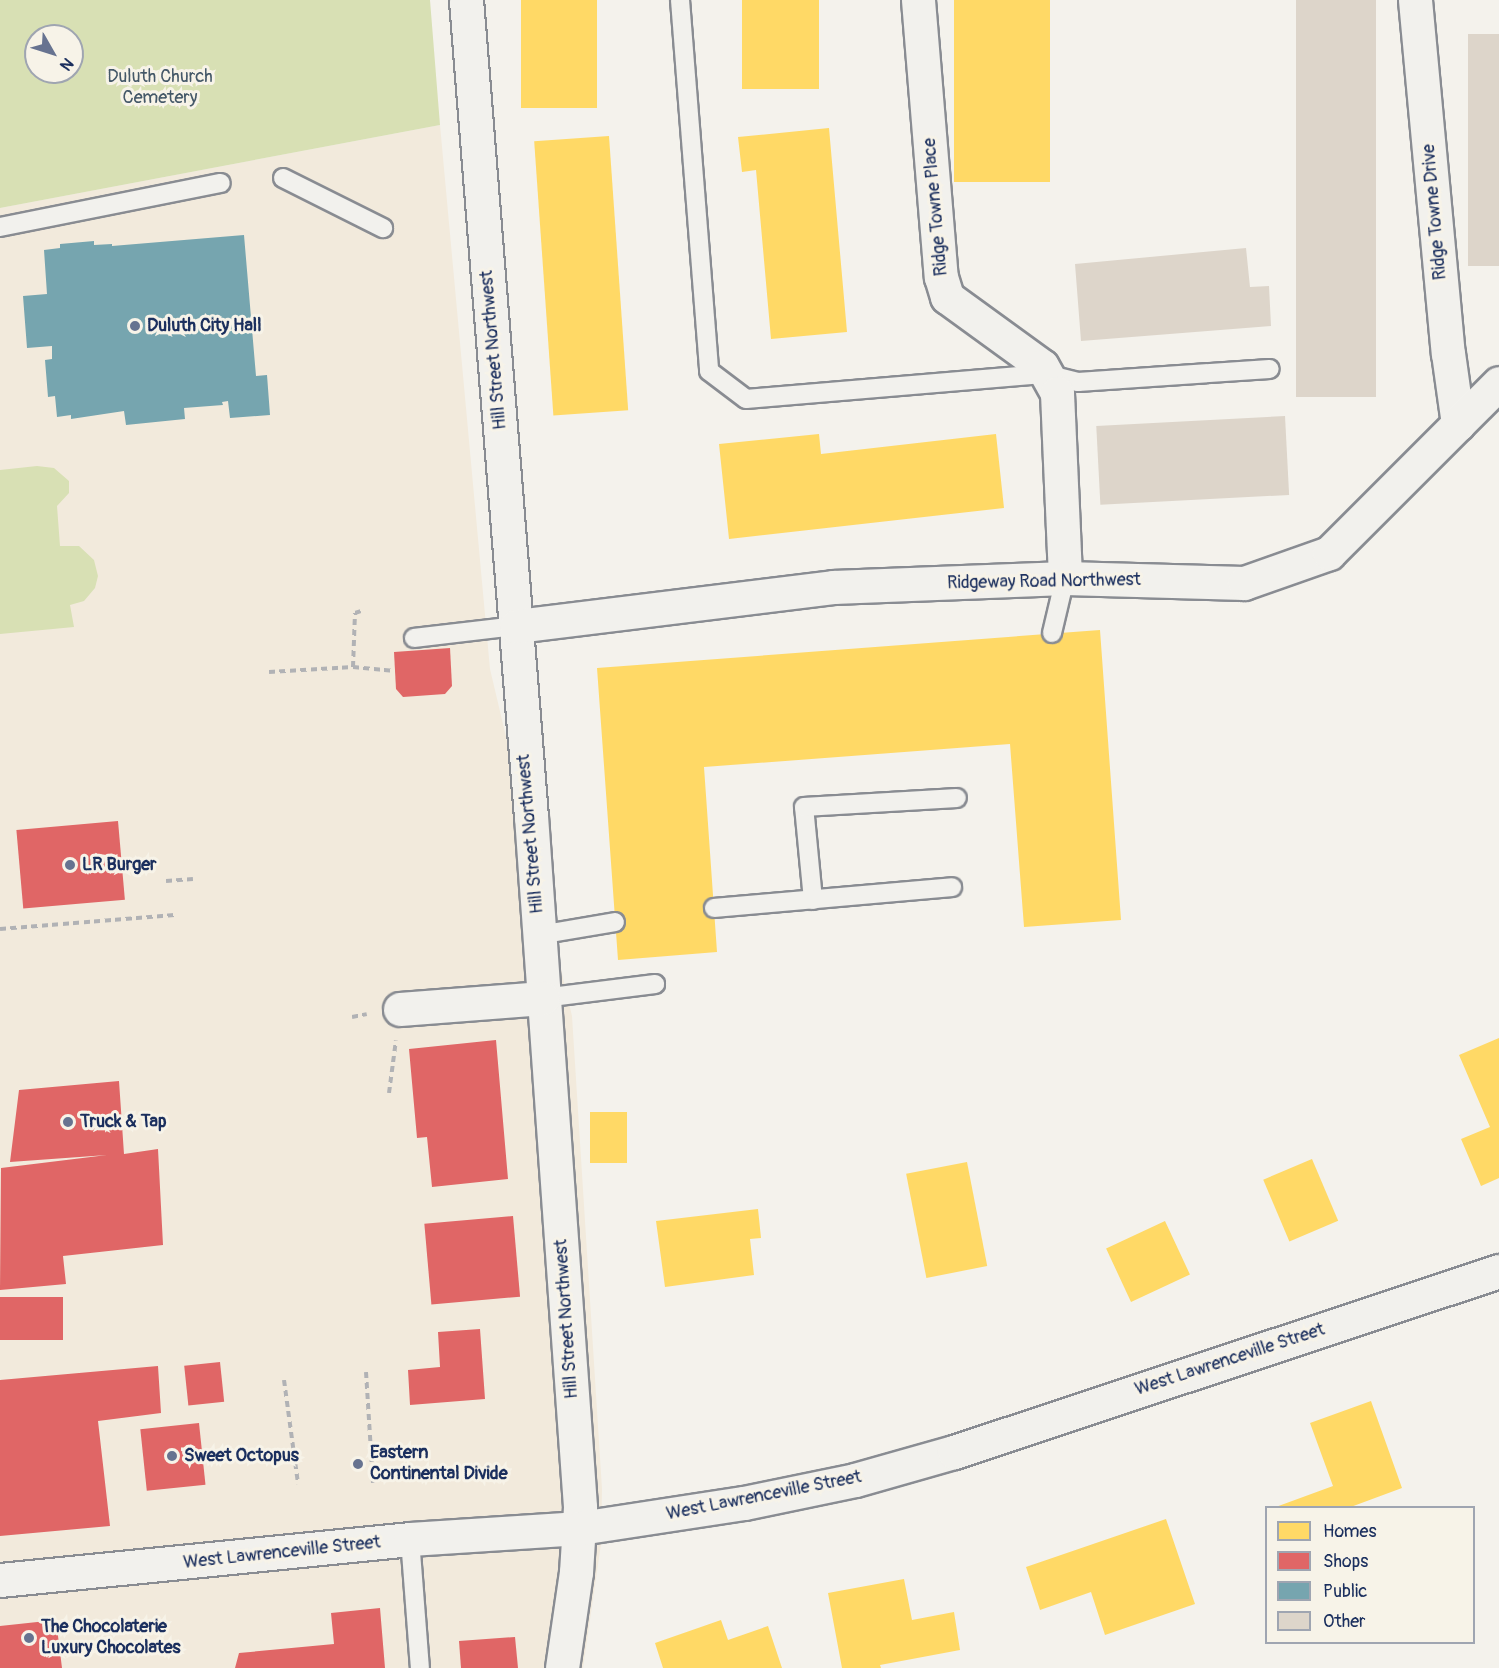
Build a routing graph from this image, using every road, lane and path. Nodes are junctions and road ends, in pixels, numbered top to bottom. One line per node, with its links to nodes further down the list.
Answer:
1 (466, 0): 15 (street, Hill Street Northwest)
2 (680, 0): 10 (lane)
3 (918, 0): 10 (street, Ridge Towne Place)
4 (1415, 0): 12 (street, Ridge Towne Drive)
5 (283, 178): 8 (lane)
6 (221, 183): 7 (lane)
7 (0, 227)
8 (383, 228)
9 (1270, 369): 10 (lane)
10 (1046, 374): 13 (street, Ridge Towne Place)
11 (1499, 384): 12 (street, Ridgeway Road Northwest)
12 (1458, 424): 13 (street, Ridgeway Road Northwest)
13 (1065, 578): 15 (street, Ridgeway Road Northwest); 16 (lane)
14 (362, 611): 18 (path)
15 (516, 626): 17 (lane); 30 (street, Hill Street Northwest)
16 (1053, 633)
17 (414, 638)
18 (353, 667): 19 (path); 20 (path)
19 (268, 672)
20 (395, 672)
21 (957, 798): 25 (lane)
22 (193, 879): 23 (path)
23 (166, 881)
24 (952, 887): 25 (lane)
25 (813, 900): 26 (lane)
26 (714, 908)
27 (174, 915): 29 (path)
28 (615, 922): 30 (lane)
29 (0, 929)
30 (539, 934): 32 (street, Hill Street Northwest)
31 (655, 984): 32 (lane)
32 (543, 998): 33 (street); 39 (street, Hill Street Northwest)
33 (400, 1009)
34 (1499, 1271): 39 (street, West Lawrenceville Street)
35 (366, 1372): 37 (path)
36 (284, 1380): 38 (path)
37 (373, 1483)
38 (298, 1484)
39 (580, 1528): 40 (street, West Lawrenceville Street); 43 (street, Hill Street Northwest)
40 (410, 1539): 41 (street, West Lawrenceville Street); 42 (lane)
41 (0, 1580)
42 (420, 1668)
43 (562, 1668)

